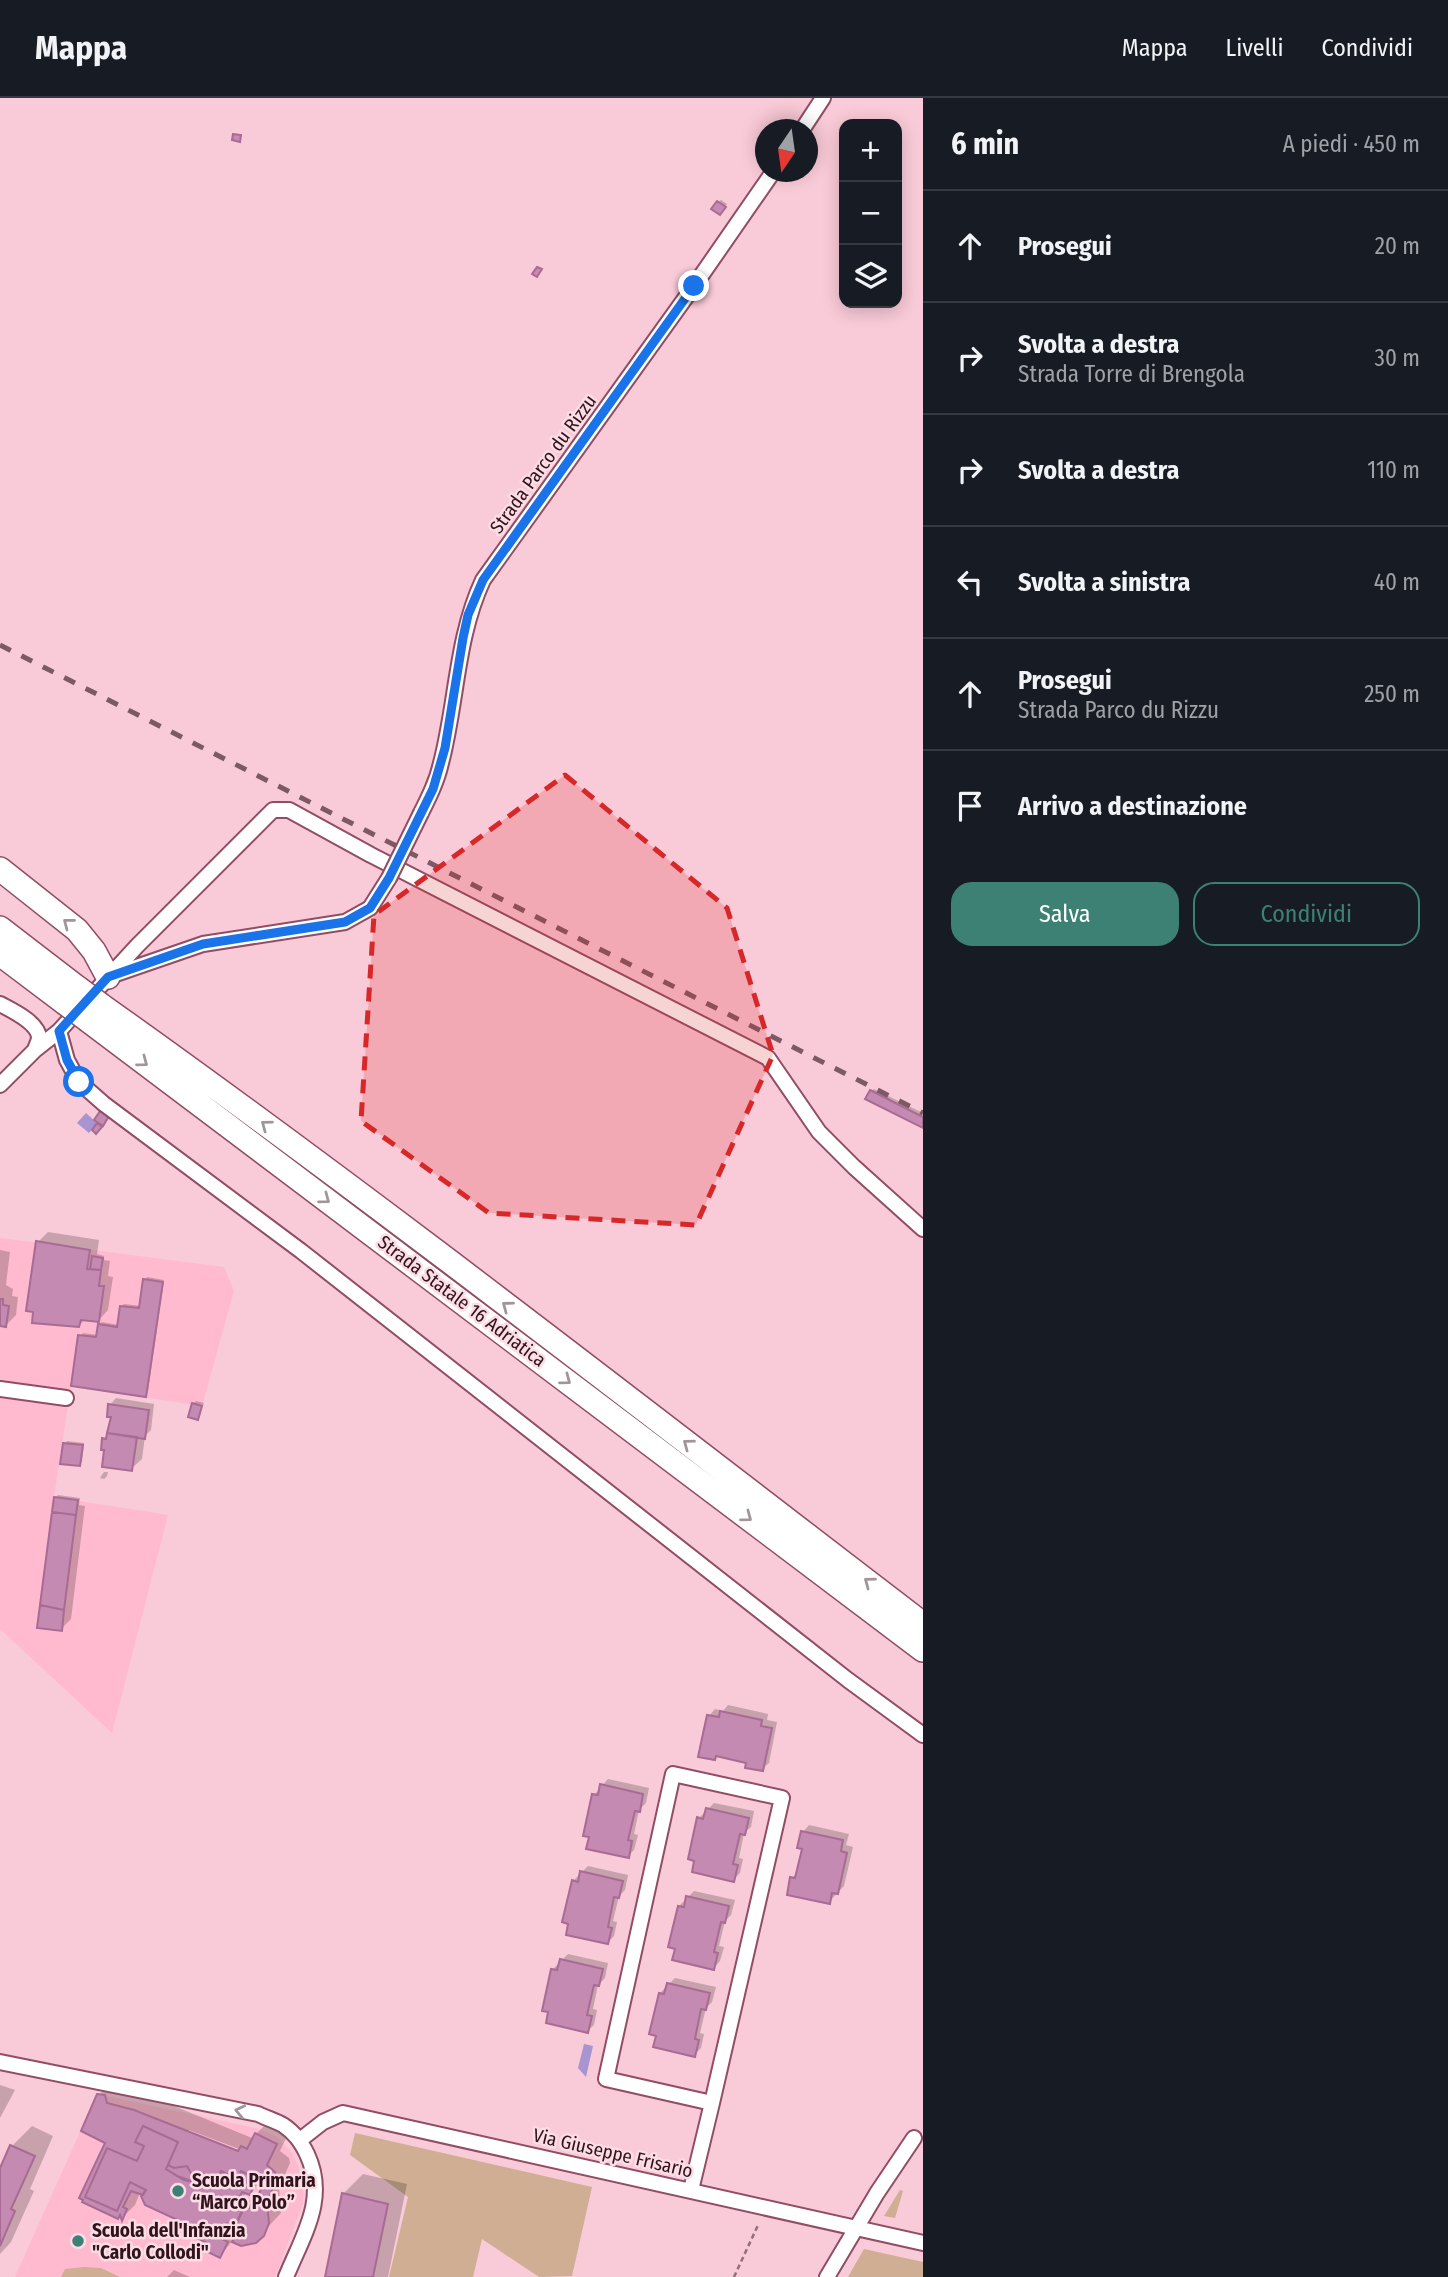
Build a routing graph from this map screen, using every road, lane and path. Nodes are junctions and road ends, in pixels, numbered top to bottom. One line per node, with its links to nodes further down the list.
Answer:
1 (823, 98): 2 (street)
2 (809, 119)
3 (766, 182): 7 (street, Strada Parco du Rizzu, bridge)
4 (0, 869): 7 (highway, one-way to 4)
5 (0, 928): 8 (highway, Strada Statale 16 Adriatica)
6 (0, 954): 8 (highway, Strada Statale 16 Adriatica)
7 (108, 977): 11 (street); 14 (street)
8 (71, 995): 10 (highway, Strada Statale 16 Adriatica, bridge)
9 (0, 1004): 12 (street)
10 (95, 1013): 17 (highway, Strada Statale 16 Adriatica, one-way to 10); 18 (highway, Strada Statale 16 Adriatica, one-way to 18)
11 (59, 1031): 12 (street); 19 (street)
12 (34, 1050): 13 (street)
13 (0, 1086)
14 (923, 1229)
15 (0, 1389): 16 (street)
16 (66, 1398)
17 (923, 1624)
18 (923, 1650)
19 (923, 1735)
20 (0, 2062): 23 (street, one-way to 20)
21 (712, 2102): 21 (street); 24 (street)
22 (914, 2138): 26 (street)
23 (300, 2140): 24 (street, Via Giuseppe Frisario); 28 (street)
24 (691, 2190): 25 (street, Via Giuseppe Frisario)
25 (767, 2208): 26 (street, Via Giuseppe Frisario); 29 (path)
26 (856, 2228): 27 (street, Via Giuseppe Frisario); 30 (street)
27 (923, 2243)
28 (286, 2277)
29 (734, 2277)
30 (827, 2277)

